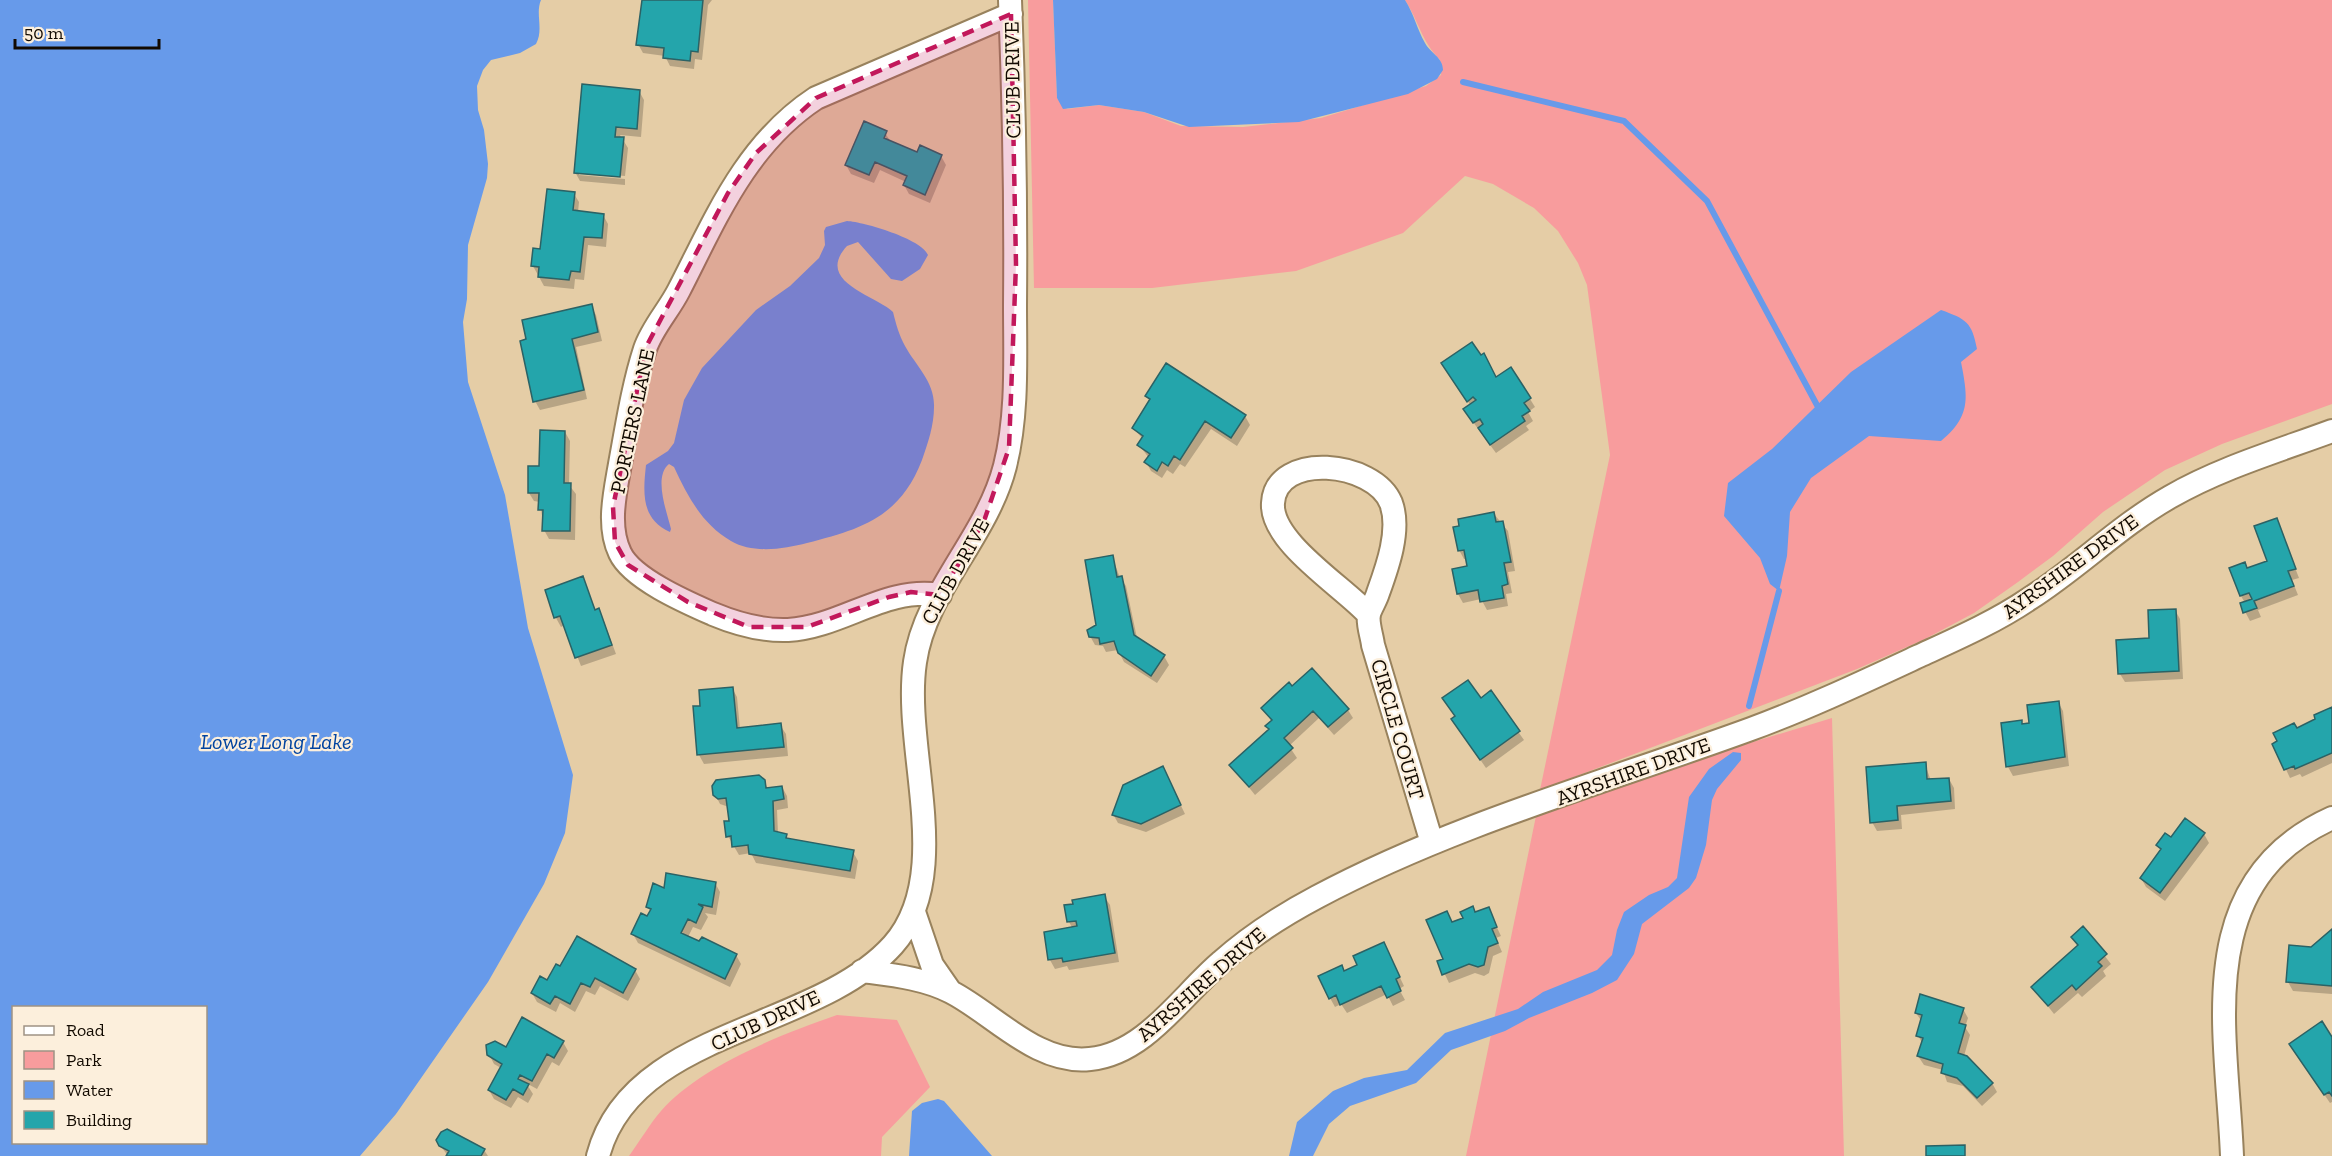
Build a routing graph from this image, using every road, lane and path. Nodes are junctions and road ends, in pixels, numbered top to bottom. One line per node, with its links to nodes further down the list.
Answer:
1 (1011, 7): 3 (street, CLUB DRIVE); 3 (street, PORTERS LANE)
2 (2332, 431): 6 (street, AYRSHIRE DRIVE)
3 (940, 595): 7 (street, CLUB DRIVE)
4 (1369, 615): 4 (street, CIRCLE COURT); 6 (street, CIRCLE COURT)
5 (2332, 818): 11 (street)
6 (1432, 843): 9 (street, AYRSHIRE DRIVE)
7 (914, 912): 8 (street, CLUB DRIVE); 9 (street, AYRSHIRE DRIVE)
8 (862, 971): 9 (street, AYRSHIRE DRIVE); 10 (street, CLUB DRIVE)
9 (950, 991)
10 (598, 1156)
11 (2232, 1156)

